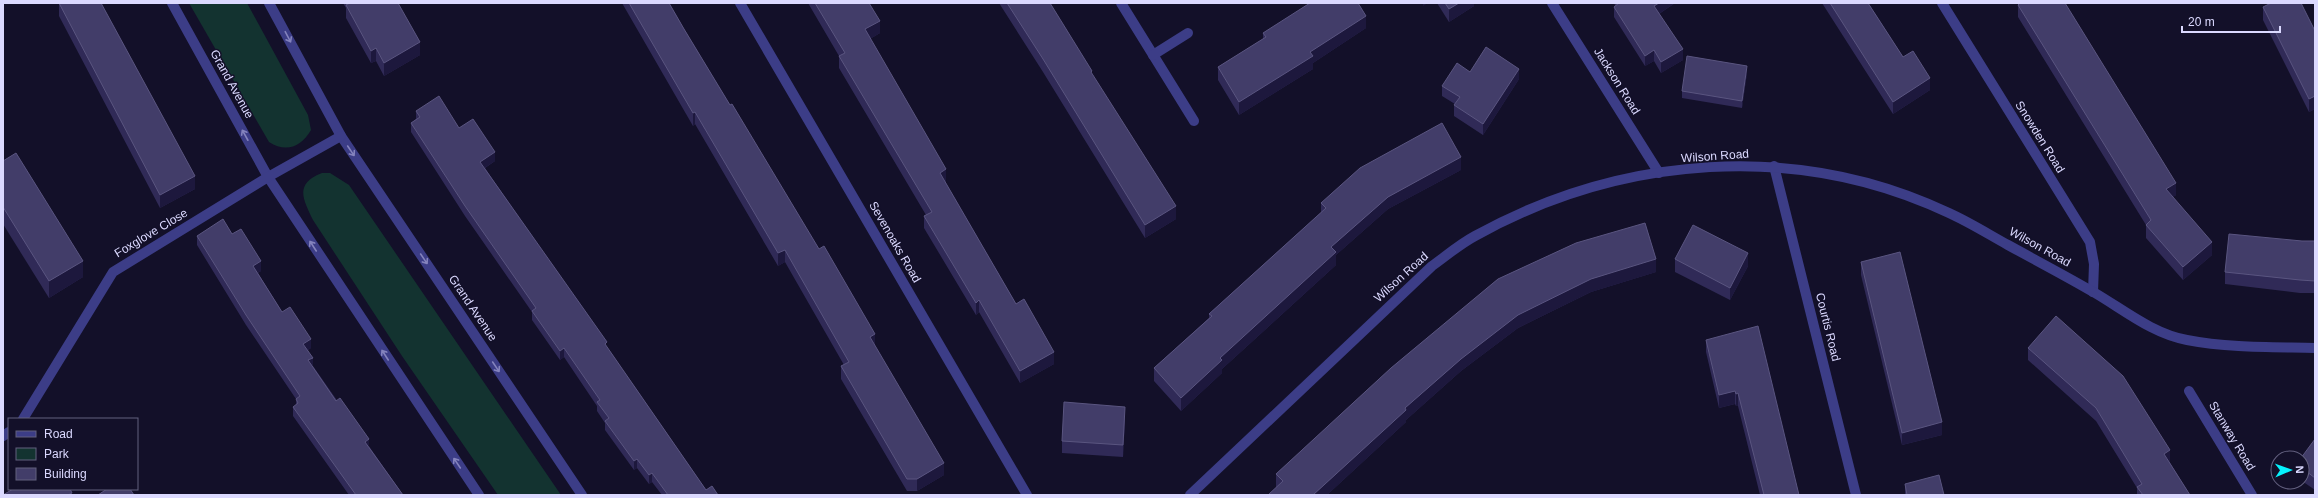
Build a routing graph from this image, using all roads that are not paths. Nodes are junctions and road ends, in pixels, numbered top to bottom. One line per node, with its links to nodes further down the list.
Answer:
1 (172, 3): 13 (street, Grand Avenue, one-way to 1)
2 (270, 3): 10 (street, Grand Avenue, one-way to 10)
3 (740, 3): 20 (street, Sevenoaks Road)
4 (1121, 3): 8 (street)
5 (1552, 3): 12 (street, Jackson Road)
6 (1942, 3): 14 (street, Snowden Road)
7 (1188, 33): 8 (street)
8 (1153, 55): 9 (street)
9 (1194, 121)
10 (341, 136): 13 (street); 19 (street, Grand Avenue, one-way to 19)
11 (1774, 166): 12 (street, Wilson Road); 14 (street, Wilson Road); 22 (street, Courtis Road)
12 (1659, 174): 21 (street, Wilson Road)
13 (268, 177): 17 (street, Foxglove Close); 18 (street, Grand Avenue, one-way to 13)
14 (2093, 292): 15 (street, Wilson Road)
15 (2315, 348)
16 (2189, 391): 23 (street, Stanway Road)
17 (24, 418)
18 (479, 495)
19 (582, 495)
20 (1027, 495)
21 (1190, 495)
22 (1856, 495)
23 (2252, 495)

